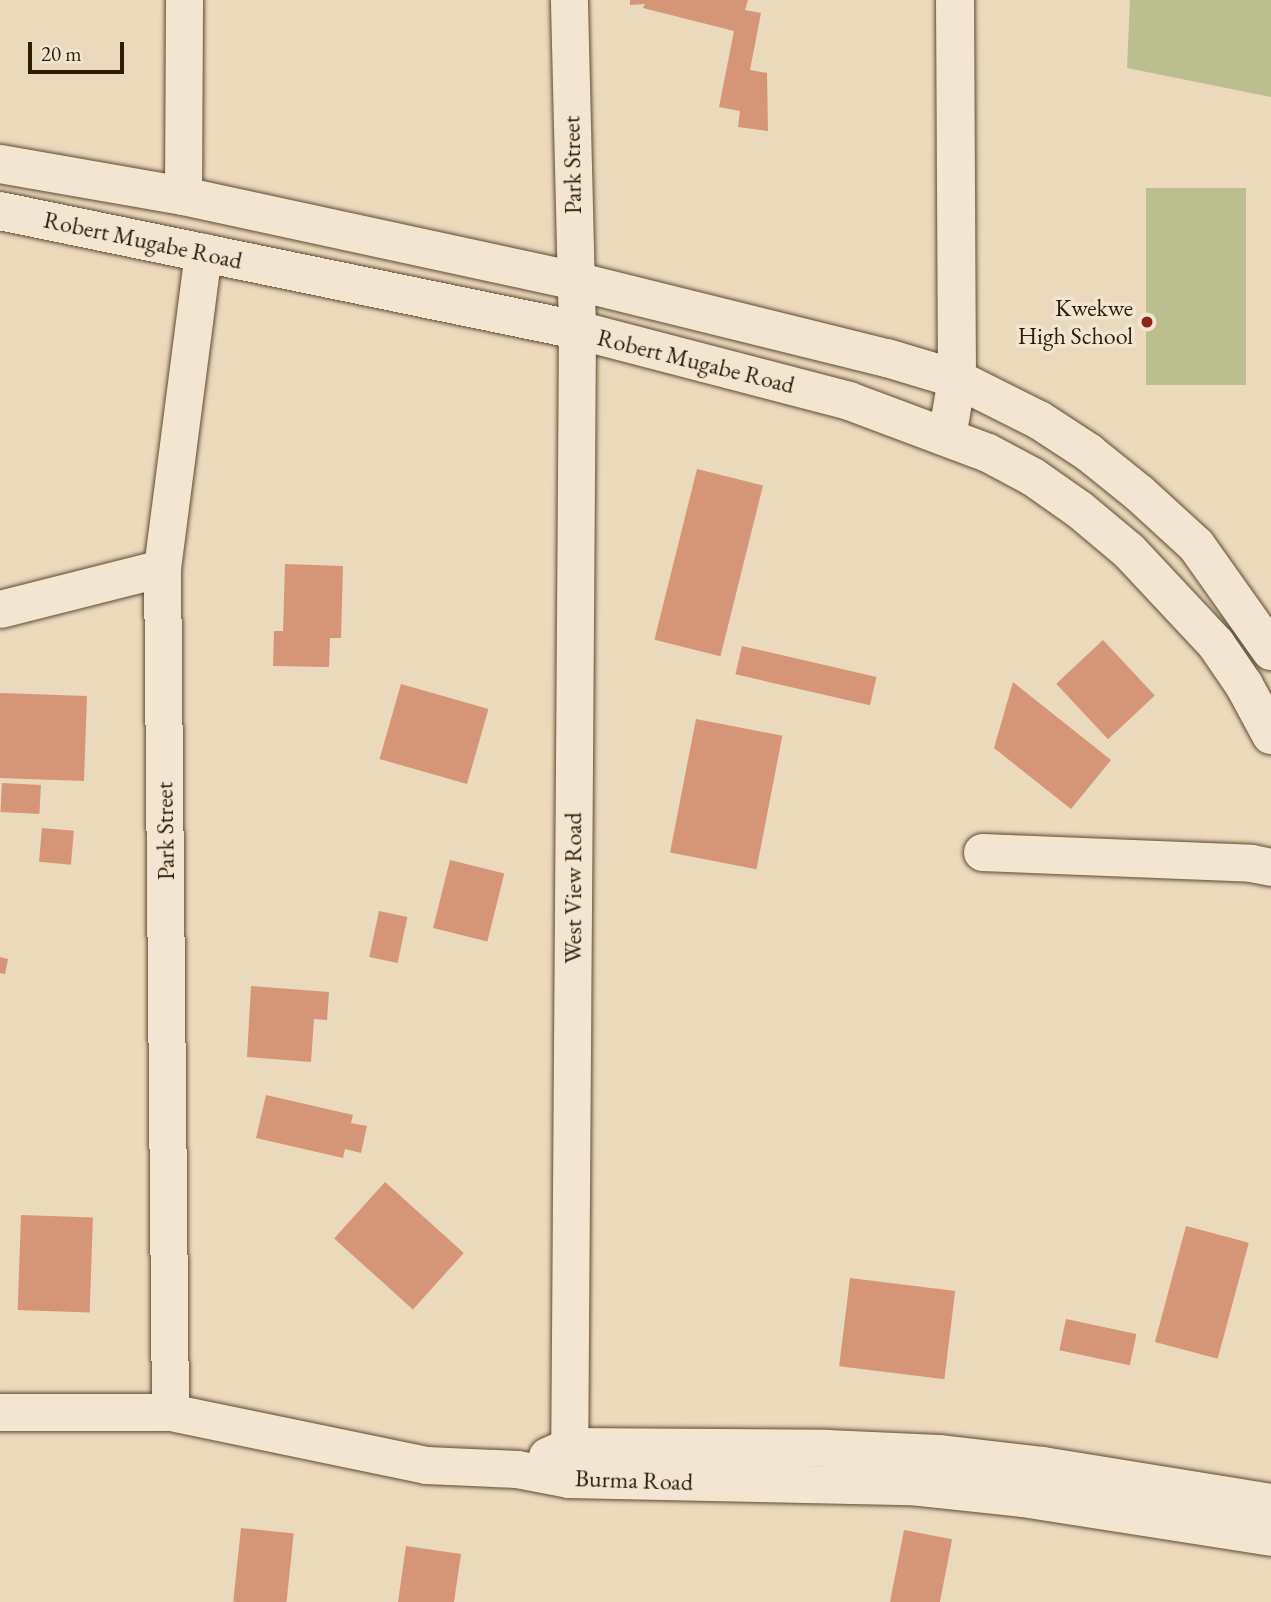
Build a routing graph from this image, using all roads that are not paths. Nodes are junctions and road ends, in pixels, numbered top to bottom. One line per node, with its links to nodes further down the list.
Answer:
1 (184, 0): 5 (street)
2 (569, 0): 8 (street, Park Street)
3 (955, 0): 10 (main road)
4 (0, 164): 5 (main road, Robert Mugabe Road)
5 (183, 196): 8 (main road, Robert Mugabe Road)
6 (0, 211): 7 (main road, Robert Mugabe Road)
7 (203, 252): 9 (main road, Robert Mugabe Road); 12 (street, Park Street)
8 (575, 281): 9 (street, Park Street); 10 (main road, Robert Mugabe Road)
9 (577, 330): 11 (main road, Robert Mugabe Road); 20 (street, West View Road)
10 (957, 379): 11 (main road); 14 (main road, Robert Mugabe Road)
11 (947, 437): 15 (main road, Robert Mugabe Road)
12 (162, 568): 13 (street); 19 (street, Park Street)
13 (0, 609)
14 (1271, 651)
15 (1271, 735)
16 (982, 852): 17 (street)
17 (1264, 861)
18 (0, 1412): 19 (street)
19 (170, 1412): 20 (street)
20 (569, 1462): 21 (street); 22 (street, Burma Road)
21 (1271, 1502)
22 (1271, 1537)

